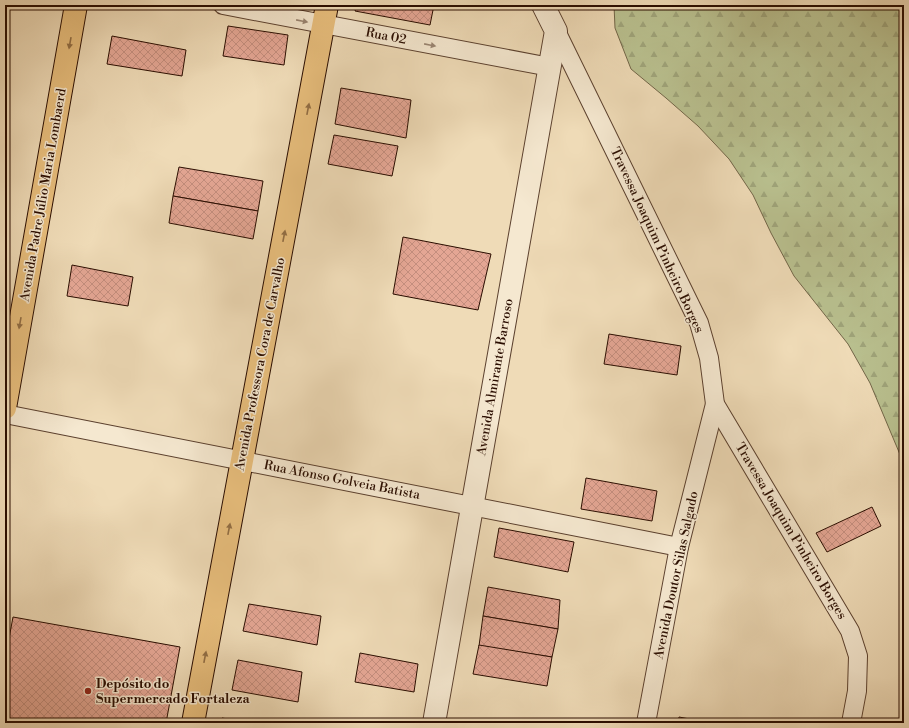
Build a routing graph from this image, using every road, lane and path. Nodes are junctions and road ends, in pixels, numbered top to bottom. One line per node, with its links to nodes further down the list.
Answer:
1 (76, 5): 8 (main road, Avenida Padre Júlio Maria Lombaerd, one-way to 8)
2 (223, 5): 4 (street, Rua 02, one-way to 4)
3 (543, 5): 5 (street, Travessa Joaquim Pinheiro Borges)
4 (325, 15): 6 (street, Rua 02, one-way to 6); 10 (main road, Avenida Professora Cora de Carvalho, one-way to 4)
5 (556, 32): 6 (street, Avenida Almirante Barroso); 7 (street, Travessa Joaquim Pinheiro Borges)
6 (550, 67): 11 (street, Avenida Almirante Barroso)
7 (715, 404): 12 (street, Avenida Doutor Silas Salgado); 16 (street, Travessa Joaquim Pinheiro Borges)
8 (5, 408)
9 (5, 414): 10 (street, Rua Afonso Golveia Batista)
10 (242, 460): 11 (street, Rua Afonso Golveia Batista); 13 (main road, Avenida Professora Cora de Carvalho, one-way to 10)
11 (472, 506): 12 (street, Rua Afonso Golveia Batista); 14 (street, Avenida Almirante Barroso)
12 (679, 547): 15 (street, Avenida Doutor Silas Salgado)
13 (193, 723)
14 (434, 723)
15 (646, 723)
16 (851, 723)

